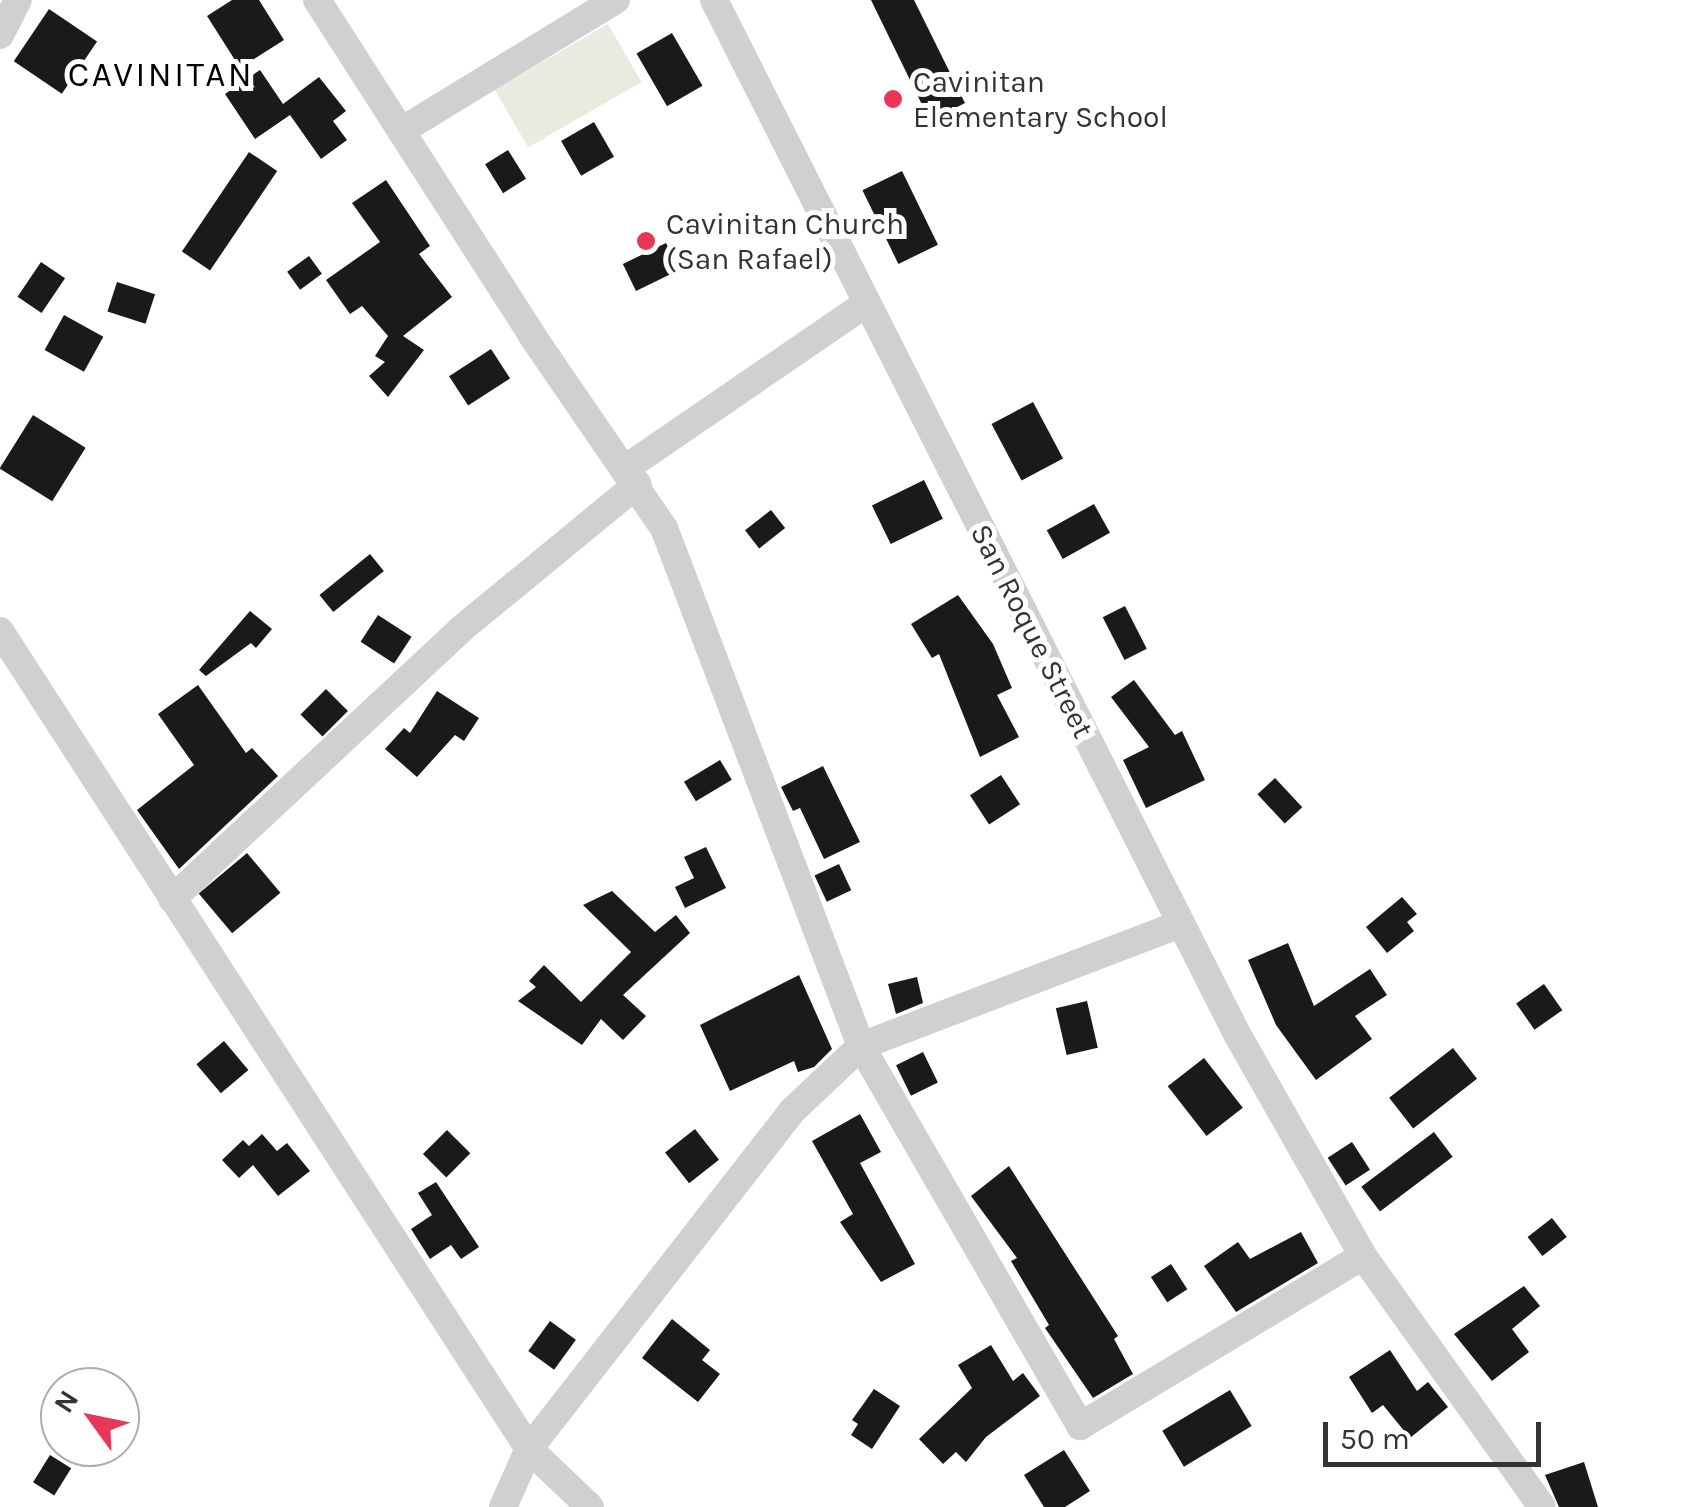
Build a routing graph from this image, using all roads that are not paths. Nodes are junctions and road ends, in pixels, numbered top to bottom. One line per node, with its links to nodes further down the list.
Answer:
1 (18, 0): 5 (street)
2 (317, 0): 6 (street)
3 (616, 0): 6 (street)
4 (714, 0): 7 (street, San Roque Street)
5 (0, 35)
6 (401, 131): 8 (street)
7 (867, 303): 8 (street); 11 (street, San Roque Street)
8 (632, 476): 10 (street); 12 (street)
9 (0, 631): 10 (street)
10 (172, 899): 14 (street)
11 (1180, 924): 12 (street); 13 (street, San Roque Street)
12 (861, 1046): 13 (street); 14 (street)
13 (1363, 1256): 17 (street, San Roque Street)
14 (528, 1449): 15 (street); 16 (street)
15 (503, 1507)
16 (590, 1507)
17 (1542, 1507)

